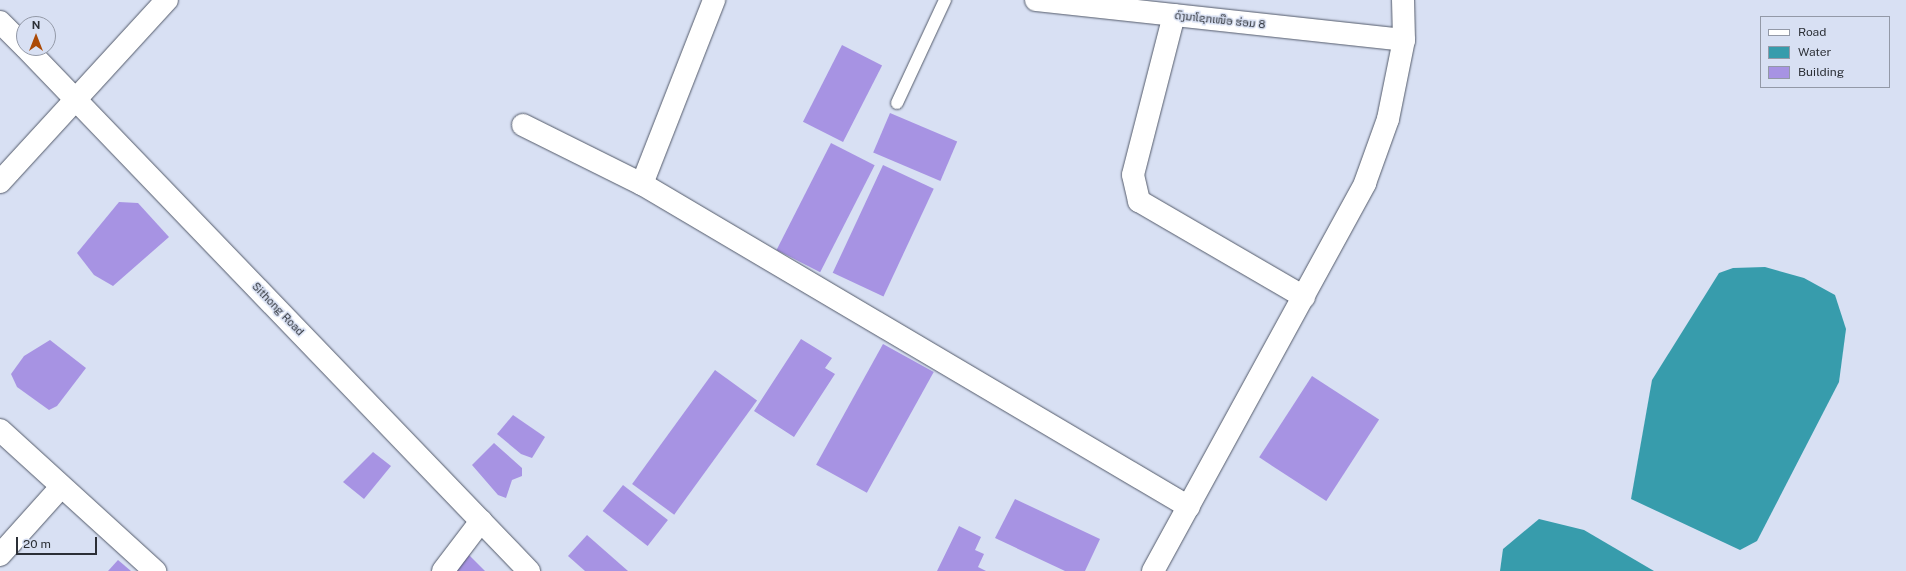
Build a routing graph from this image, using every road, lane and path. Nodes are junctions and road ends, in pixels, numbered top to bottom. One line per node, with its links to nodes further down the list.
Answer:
1 (167, 0): 11 (street)
2 (714, 0): 15 (street)
3 (946, 0): 12 (lane)
4 (1036, 0): 6 (street, ດົງນາໂຊກເໜືອ ຮ່ອມ 8)
5 (1403, 0): 9 (street)
6 (1174, 15): 9 (street, ດົງນາໂຊກເໜືອ ຮ່ອມ 8); 16 (street)
7 (0, 22): 8 (street, Sithong Road)
8 (16, 38)
9 (1404, 40): 16 (street)
10 (34, 56): 11 (street, Sithong Road)
11 (77, 100): 14 (street); 20 (street, Sithong Road)
12 (897, 104)
13 (523, 126): 15 (street)
14 (0, 182)
15 (642, 184): 19 (street)
16 (1304, 297): 19 (street)
17 (0, 430): 18 (street)
18 (61, 487): 21 (street); 22 (street)
19 (1189, 507): 25 (street)
20 (481, 521): 23 (street); 24 (street, Sithong Road)
21 (0, 555)
22 (155, 571)
23 (443, 571)
24 (529, 571)
25 (1154, 571)

